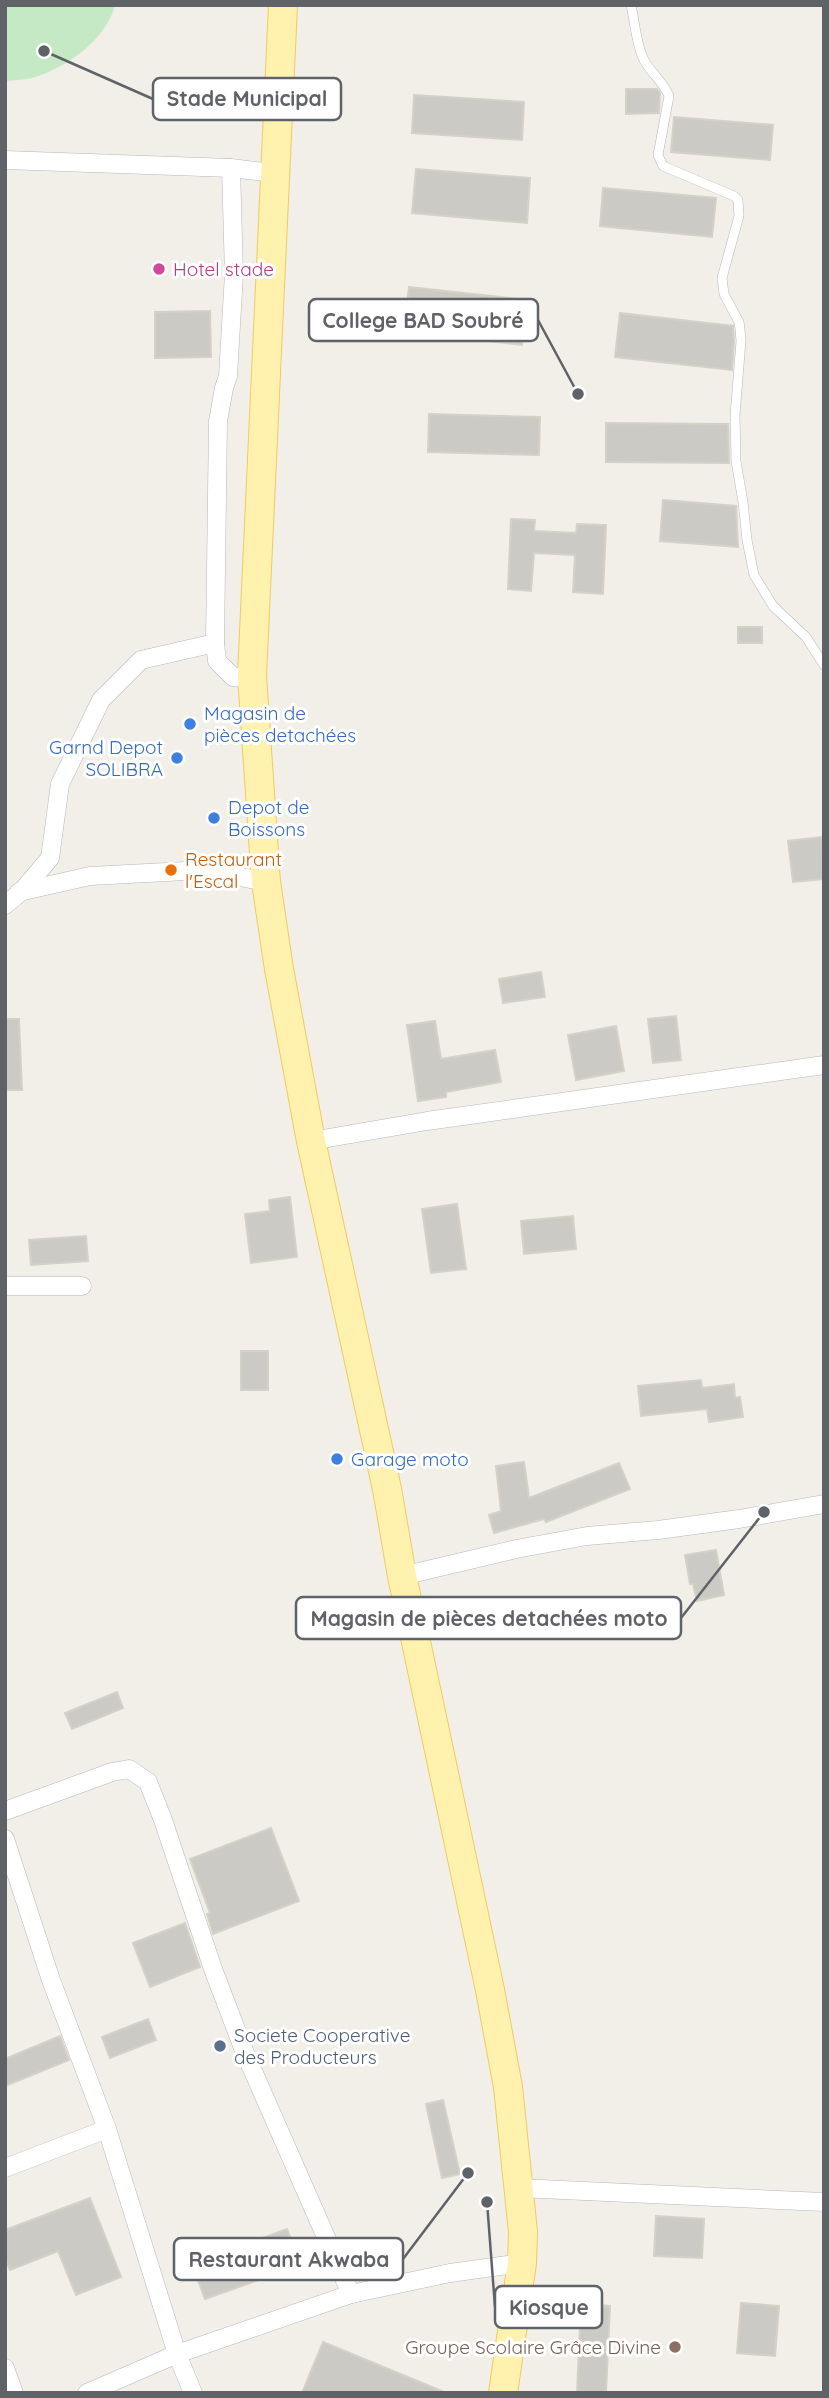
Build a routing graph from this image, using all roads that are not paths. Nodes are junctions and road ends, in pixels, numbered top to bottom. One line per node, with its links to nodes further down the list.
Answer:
1 (283, 5): 5 (main road)
2 (631, 5): 7 (lane)
3 (5, 160): 4 (street)
4 (232, 168): 5 (street); 6 (street)
5 (273, 173): 8 (main road)
6 (215, 643): 8 (street); 10 (street)
7 (824, 665)
8 (252, 676): 9 (main road)
9 (266, 882): 10 (street); 13 (main road)
10 (14, 892): 11 (street)
11 (5, 905)
12 (824, 1065): 13 (street)
13 (311, 1141): 17 (main road)
14 (5, 1286): 15 (street)
15 (82, 1286)
16 (824, 1504): 17 (street)
17 (402, 1576): 22 (main road)
18 (5, 1811): 25 (street)
19 (5, 1839): 20 (street)
20 (107, 2129): 21 (street); 26 (street)
21 (5, 2168)
22 (519, 2188): 23 (street); 24 (main road)
23 (824, 2202)
24 (522, 2263): 25 (street); 31 (main road)
25 (351, 2294): 26 (street)
26 (177, 2354): 29 (street); 30 (street)
27 (5, 2368): 28 (street)
28 (14, 2393)
29 (87, 2393)
30 (193, 2393)
31 (503, 2393)

